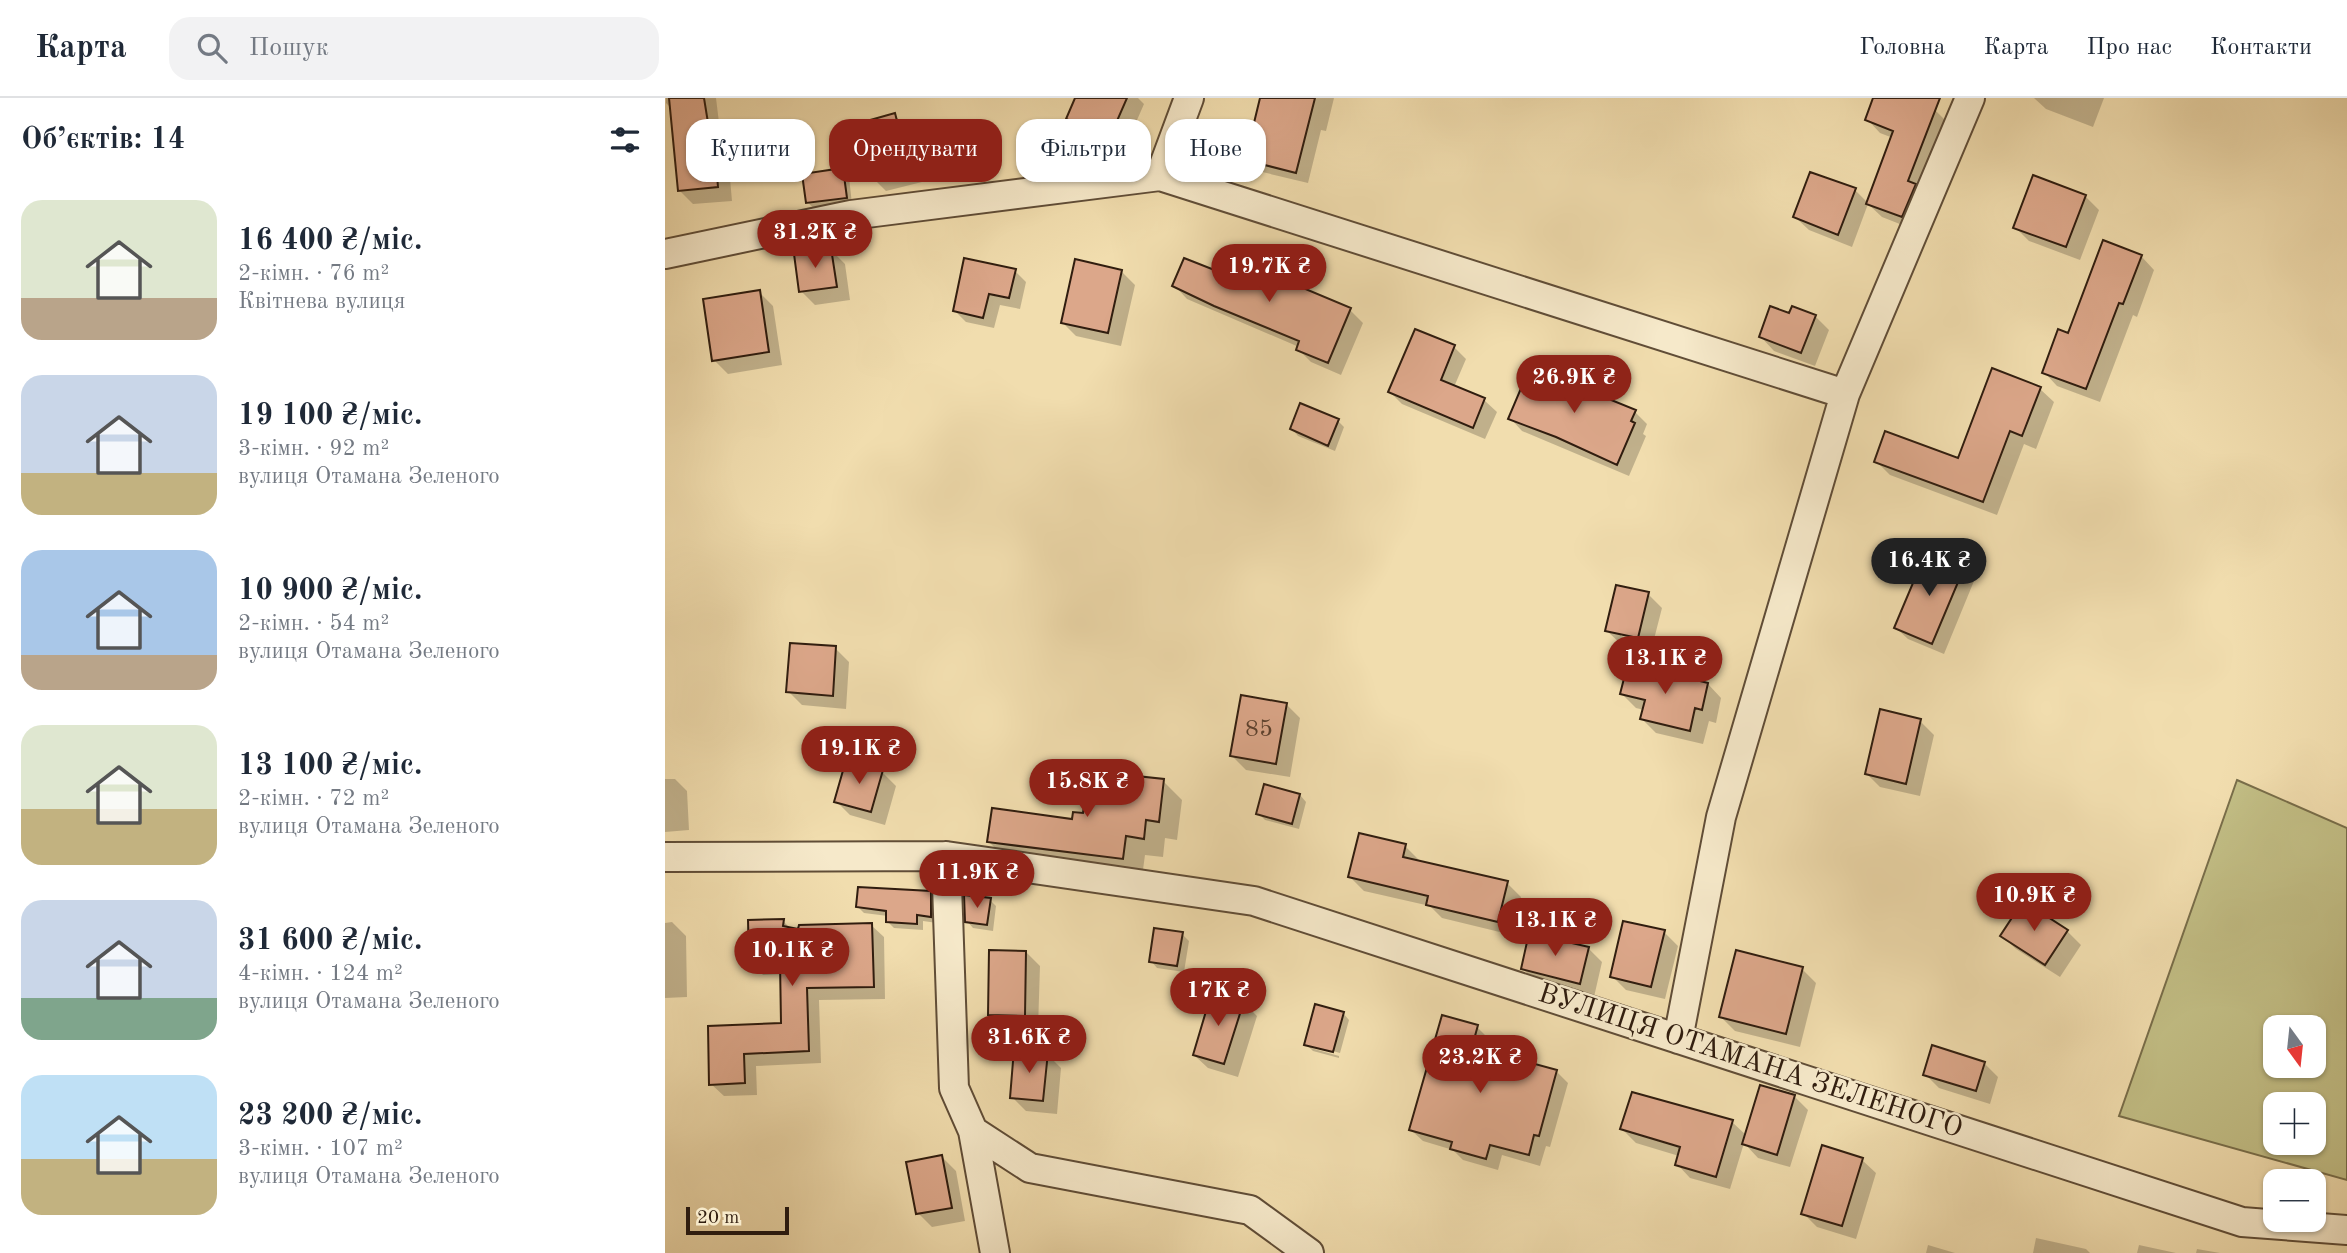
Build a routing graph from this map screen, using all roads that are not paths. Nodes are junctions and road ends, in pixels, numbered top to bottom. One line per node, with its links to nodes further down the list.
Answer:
1 (1189, 98): 3 (street)
2 (1971, 98): 5 (street)
3 (1160, 176): 4 (street); 5 (street)
4 (665, 254)
5 (1845, 394): 8 (street)
6 (946, 856): 7 (street, ВУЛИЦЯ ОТАМАНА ЗЕЛЕНОГО); 8 (street, ВУЛИЦЯ ОТАМАНА ЗЕЛЕНОГО); 9 (street)
7 (665, 857)
8 (1678, 1039): 10 (street, ВУЛИЦЯ ОТАМАНА ЗЕЛЕНОГО)
9 (973, 1130): 11 (street); 12 (street)
10 (2347, 1230)
11 (995, 1253)
12 (1309, 1253)

